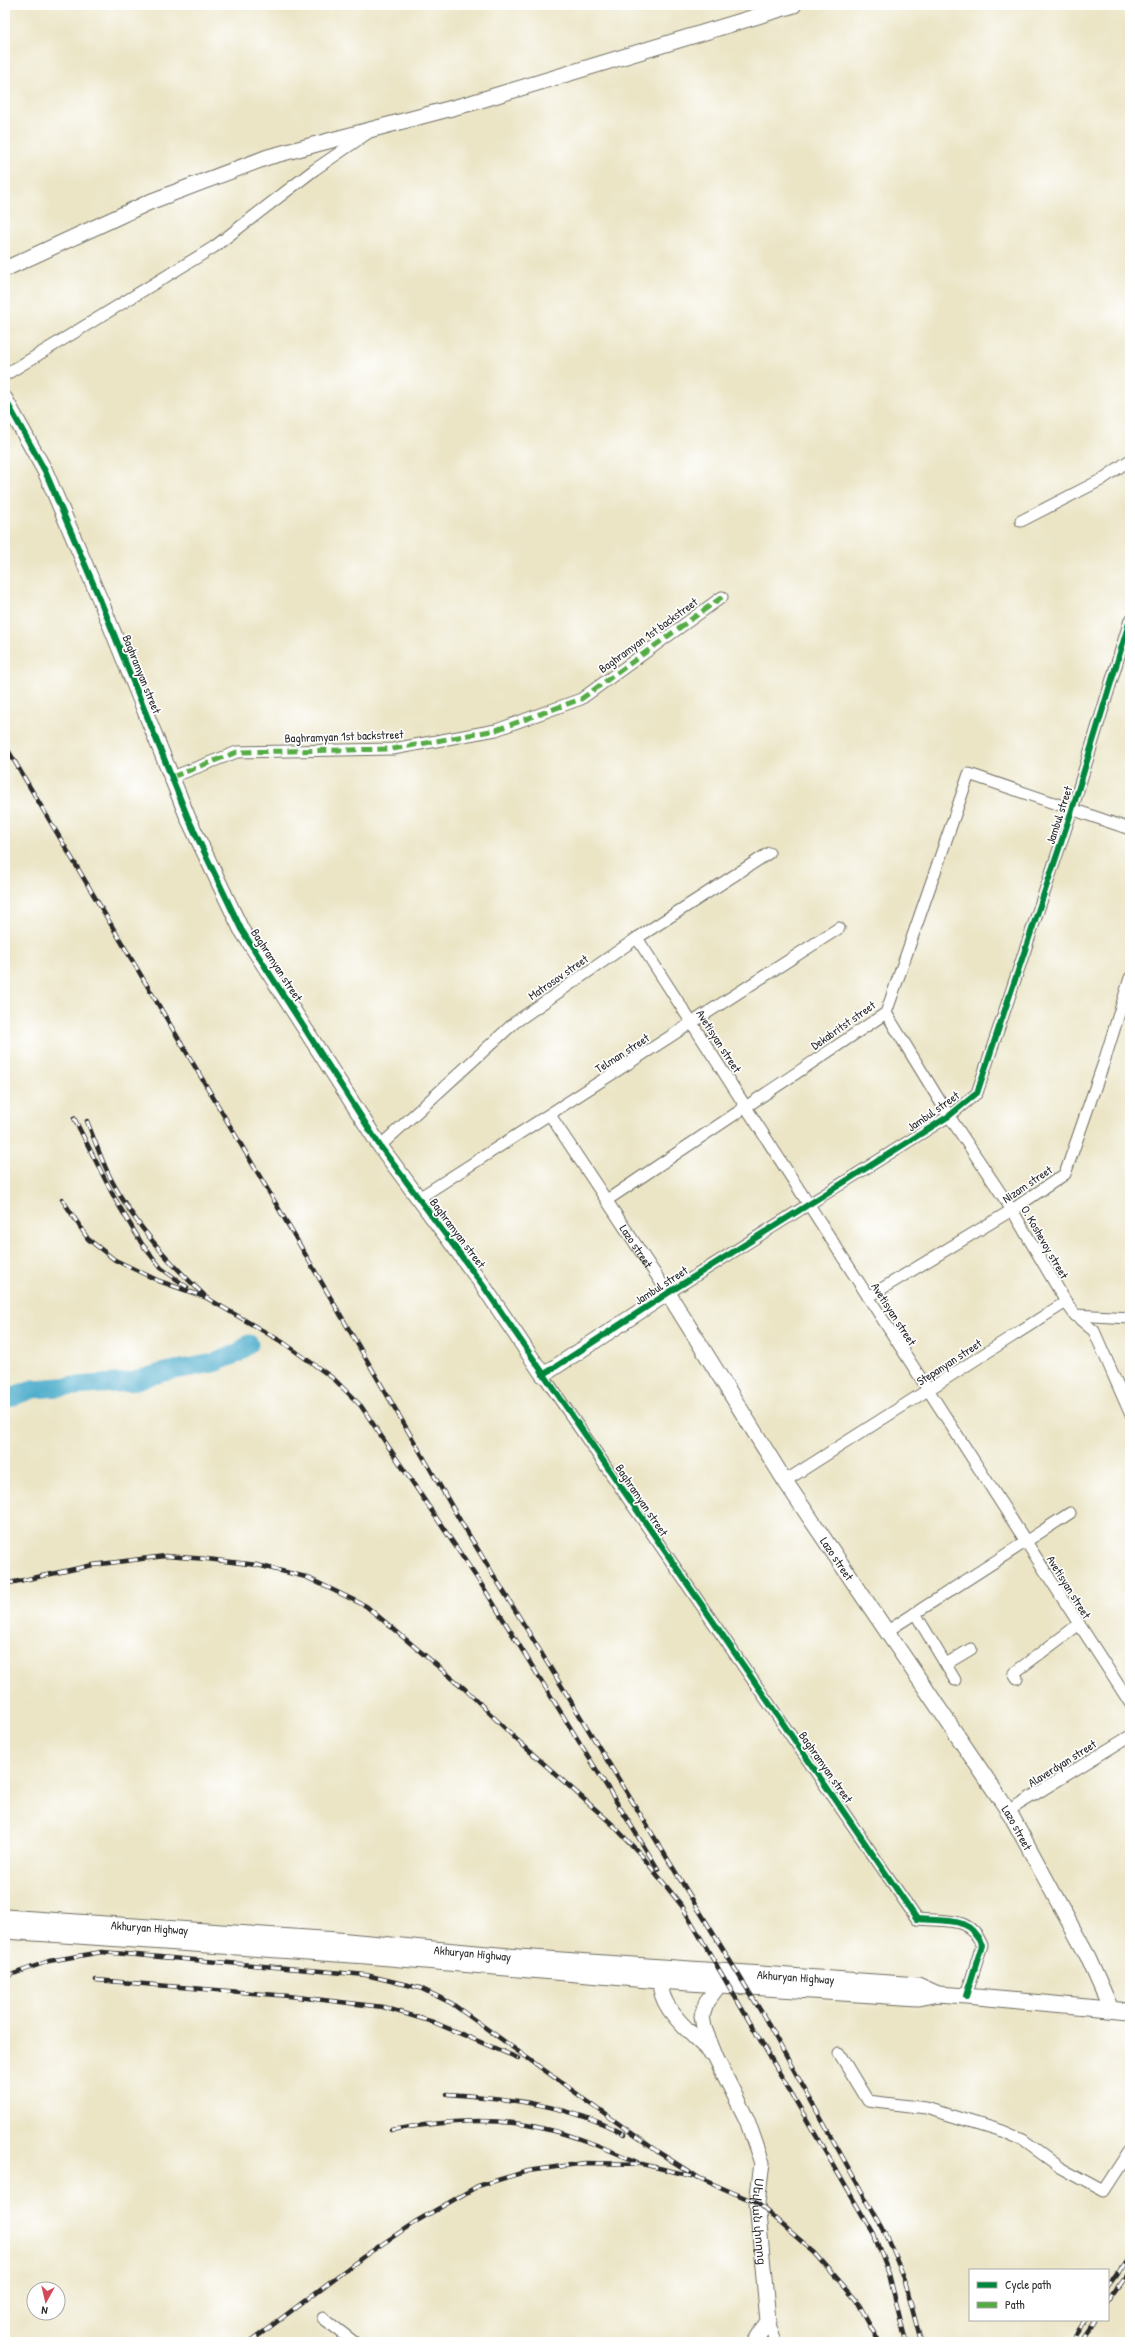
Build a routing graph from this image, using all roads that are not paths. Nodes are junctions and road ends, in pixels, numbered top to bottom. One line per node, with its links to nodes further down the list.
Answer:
1 (794, 5): 2 (street)
2 (379, 126): 3 (street); 4 (street)
3 (5, 270)
4 (5, 375)
5 (5, 399): 10 (street, Baghramyan street)
6 (1130, 460): 7 (street)
7 (1021, 521)
8 (722, 597): 10 (street, Baghramyan 1st backstreet)
9 (1130, 620): 11 (street, Jambul street)
10 (172, 776): 22 (street, Baghramyan street)
11 (1072, 810): 12 (street); 17 (street, Dekabritst street); 21 (street, Jambul street)
12 (1130, 829)
13 (769, 853): 15 (street, Matrosov street)
14 (839, 928): 18 (street, Telman street)
15 (637, 938): 18 (street, Avetisyan street); 22 (street, Matrosov street)
16 (1130, 978): 26 (street, Nizam street)
17 (886, 1013): 19 (street, Dekabritst street); 21 (street, O. Koshevoy street)
18 (692, 1023): 19 (street, Avetisyan street); 20 (street, Telman street)
19 (746, 1107): 24 (street, Dekabritst street); 25 (street, Avetisyan street)
20 (550, 1115): 23 (street, Telman street); 24 (street, Lazo street)
21 (949, 1116): 25 (street, Jambul street); 26 (street, O. Koshevoy street)
22 (380, 1146): 23 (street, Baghramyan street)
23 (419, 1198): 32 (street, Baghramyan street)
24 (607, 1200): 27 (street, Lazo street)
25 (809, 1206): 27 (street, Jambul street); 28 (street, Avetisyan street)
26 (1012, 1210): 28 (street, Nizam street); 29 (street, O. Koshevoy street)
27 (668, 1293): 32 (street, Jambul street); 35 (street, Lazo street)
28 (868, 1297): 33 (street, Avetisyan street)
29 (1066, 1302): 30 (street); 33 (street, Stepanyan street)
30 (1075, 1315): 31 (street); 34 (street)
31 (1130, 1318)
32 (543, 1375): 53 (street, Baghramyan street)
33 (928, 1391): 35 (street, Stepanyan street); 37 (street, Avetisyan street)
34 (1130, 1413)
35 (785, 1481): 40 (street, Lazo street)
36 (1070, 1513): 37 (street)
37 (1024, 1541): 38 (street); 39 (street, Avetisyan street)
38 (915, 1613): 40 (street); 42 (street)
39 (1078, 1625): 43 (street); 45 (street, Avetisyan street)
40 (886, 1632): 47 (street, Lazo street)
41 (971, 1649): 42 (street)
42 (946, 1664): 44 (street)
43 (1017, 1678)
44 (955, 1680)
45 (1130, 1703)
46 (1130, 1736): 47 (street, Alaverdyan street)
47 (1008, 1811): 54 (street, Lazo street)
48 (5, 1917): 50 (street, Akhuryan Highway)
49 (5, 1931): 50 (street, Akhuryan Highway)
50 (661, 1974): 51 (street, Akhuryan Highway); 52 (street, Akhuryan Highway); 57 (street, Սեվյան փողոց)
51 (719, 1985): 52 (street, Akhuryan Highway); 57 (street, Սեվյան փողոց)
52 (938, 1994): 53 (street, Akhuryan Highway)
53 (966, 1996): 54 (street, Akhuryan Highway)
54 (1111, 2010): 55 (street, Akhuryan Highway)
55 (1130, 2011)
56 (839, 2053): 58 (street)
57 (716, 2058): 60 (street, Սեվյան փողոց)
58 (1130, 2151)
59 (323, 2318): 61 (street)
60 (768, 2321): 62 (street); 63 (street, Սեվյան փողոց)
61 (354, 2342)
62 (755, 2342)
63 (775, 2342)

